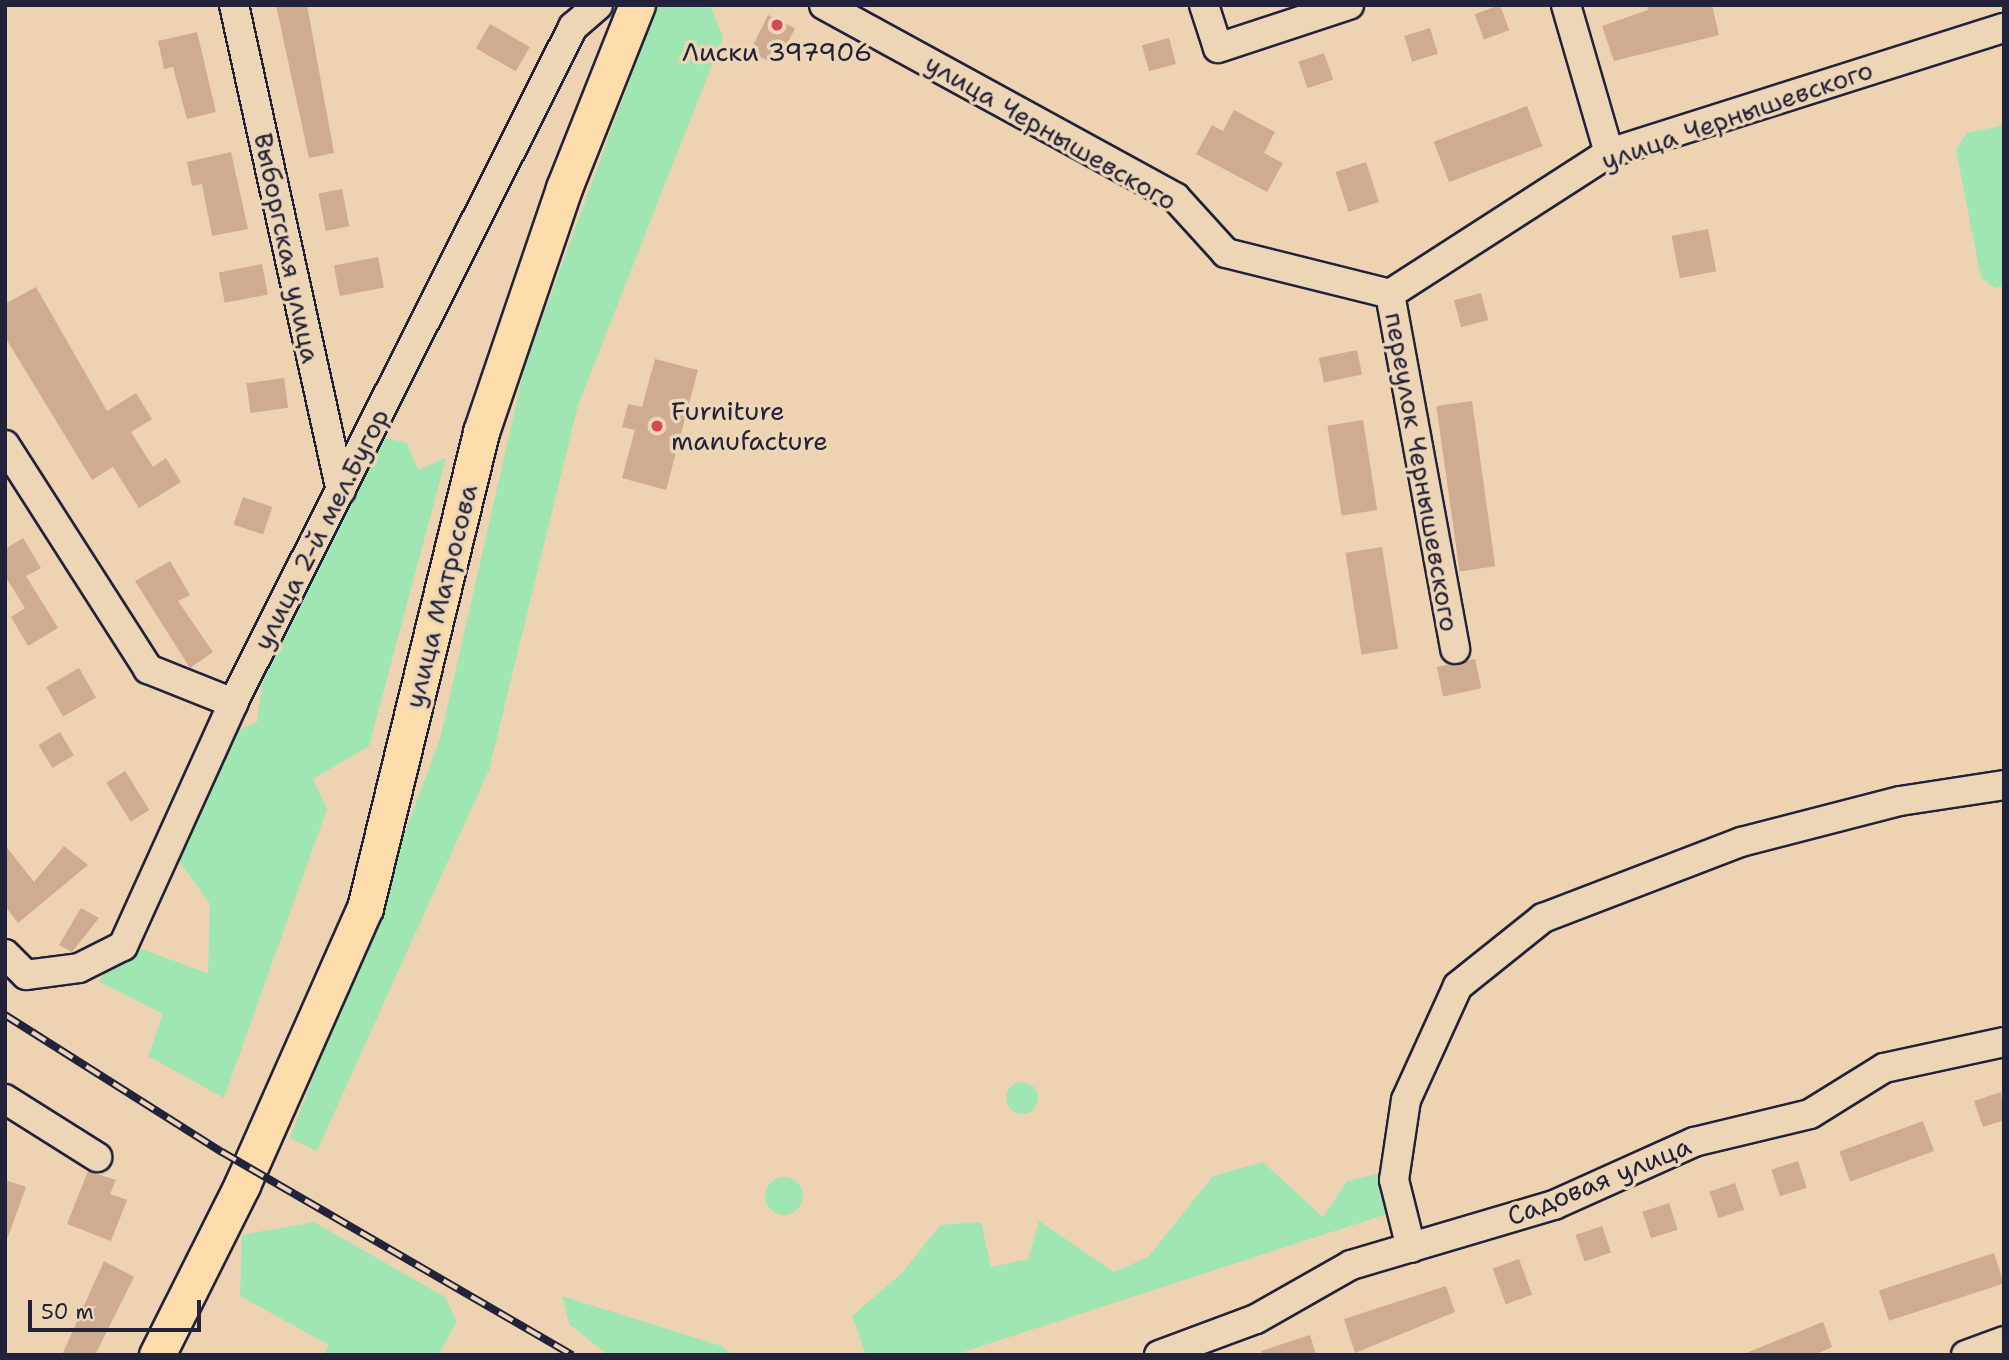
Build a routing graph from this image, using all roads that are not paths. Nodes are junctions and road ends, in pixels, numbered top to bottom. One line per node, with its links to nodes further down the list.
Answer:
1 (234, 5): 12 (street, Выборгская улица)
2 (598, 5): 12 (street, улица 2-й мел.Бугор)
3 (637, 5): 22 (main road, улица Матросова)
4 (824, 5): 10 (street, улица Чернышевского)
5 (1204, 5): 6 (street)
6 (1349, 5)
7 (1565, 6): 9 (street)
8 (2004, 28): 9 (street, улица Чернышевского)
9 (1609, 153): 10 (street, улица Чернышевского)
10 (1390, 294): 13 (street, переулок Чернышевского)
11 (5, 445): 14 (street)
12 (341, 490): 14 (street, улица 2-й мел.Бугор)
13 (1455, 649)
14 (233, 703): 16 (street, улица 2-й мел.Бугор)
15 (2004, 785): 20 (street)
16 (5, 954)
17 (2004, 1042): 20 (street, Садовая улица)
18 (5, 1098): 19 (street)
19 (97, 1157)
20 (1411, 1248): 23 (street, Садовая улица)
21 (2004, 1341): 24 (street)
22 (157, 1355)
23 (1159, 1355)
24 (1965, 1355)

